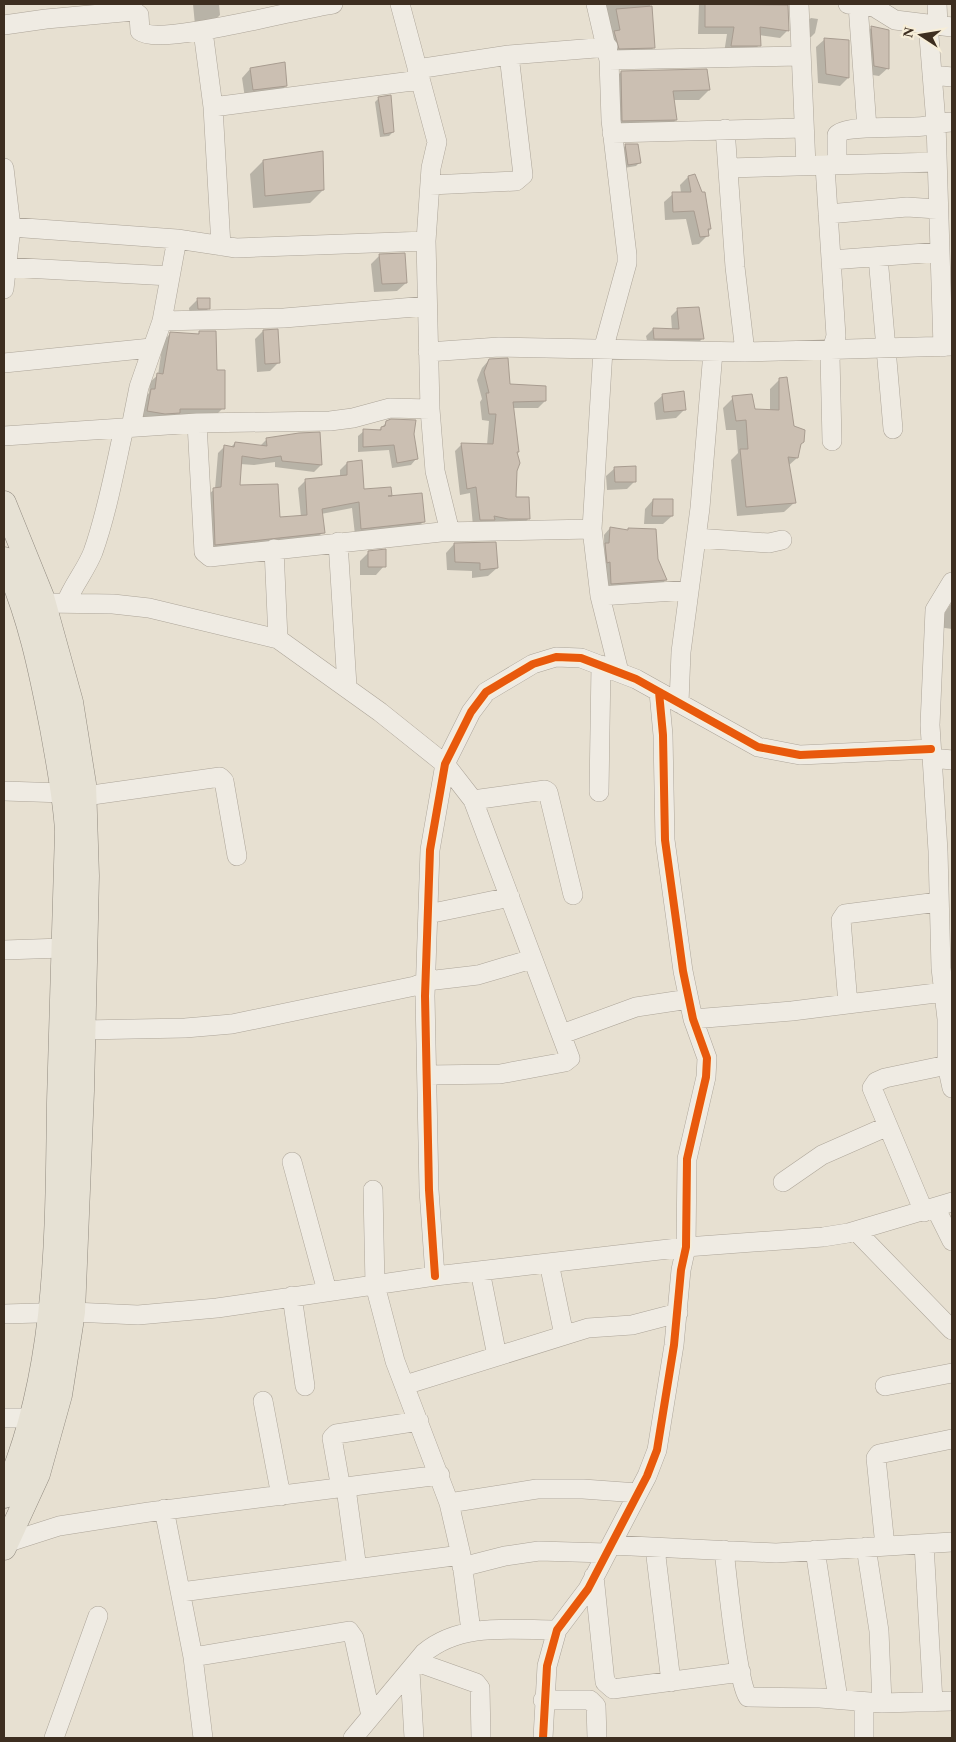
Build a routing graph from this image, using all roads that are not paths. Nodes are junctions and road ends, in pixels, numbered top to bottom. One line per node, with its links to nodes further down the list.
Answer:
1 (333, 4): 8 (street)
2 (400, 4): 15 (street)
3 (596, 4): 12 (street)
4 (798, 4): 14 (street)
5 (938, 4): 10 (street)
6 (853, 5): 7 (street); 21 (street)
7 (881, 8): 10 (street)
8 (254, 12): 11 (street)
9 (4, 25): 11 (street)
10 (940, 26): 16 (street)
11 (203, 31): 18 (street)
12 (608, 53): 13 (street); 14 (street); 23 (street)
13 (509, 55): 15 (street); 29 (street)
14 (801, 56): 20 (street)
15 (419, 75): 18 (street); 29 (street)
16 (932, 75): 17 (street); 19 (street)
17 (952, 77)
18 (213, 107): 35 (street)
19 (944, 122): 21 (street); 24 (street)
20 (804, 128): 22 (street); 26 (street)
21 (867, 128): 25 (street)
22 (725, 129): 23 (street); 28 (street)
23 (612, 133): 46 (street)
24 (936, 162): 25 (street); 31 (street)
25 (831, 165): 26 (street); 30 (street)
26 (806, 166): 28 (street)
27 (4, 168): 32 (street)
28 (728, 168): 51 (street)
29 (430, 184): 34 (street)
30 (828, 214): 31 (street); 38 (street)
31 (942, 220): 36 (street)
32 (11, 228): 33 (street); 39 (street)
33 (177, 239): 35 (street); 40 (street)
34 (426, 240): 35 (street); 42 (street)
35 (221, 246)
36 (938, 252): 37 (street); 44 (street)
37 (878, 257): 38 (street); 47 (street)
38 (831, 260): 48 (street)
39 (6, 267): 40 (street); 41 (street)
40 (170, 276): 43 (street)
41 (4, 288)
42 (427, 306): 43 (street); 49 (street)
43 (162, 321): 45 (street)
44 (948, 346): 47 (street)
45 (152, 348): 52 (street); 55 (street)
46 (603, 350): 49 (street); 50 (street); 60 (street)
47 (886, 350): 48 (street); 56 (street)
48 (832, 351): 51 (street); 58 (street)
49 (428, 352): 53 (street)
50 (713, 352): 51 (street); 62 (street)
51 (745, 352)
52 (4, 363)
53 (430, 409): 54 (street); 61 (street)
54 (196, 423): 55 (street); 65 (street)
55 (127, 428): 57 (street); 70 (street)
56 (893, 429)
57 (4, 436)
58 (832, 441)
59 (4, 503): 70 (main road)
60 (592, 529): 61 (street); 69 (street)
61 (450, 532): 64 (street)
62 (696, 538): 63 (street); 68 (street)
63 (782, 540)
64 (338, 542): 65 (street); 74 (street)
65 (274, 549): 71 (street)
66 (6, 570): 82 (main road)
67 (952, 582): 77 (street)
68 (688, 590): 69 (street); 76 (street)
69 (600, 596): 73 (street)
70 (55, 603): 71 (street); 82 (main road)
71 (278, 639): 74 (street)
72 (601, 665): 73 (street); 79 (street); 81 (street)
73 (619, 672): 75 (street)
74 (346, 686): 79 (street)
75 (659, 692): 76 (street); 94 (street)
76 (680, 704): 77 (street)
77 (932, 754): 78 (street); 87 (street)
78 (952, 760)
79 (445, 764): 83 (street); 88 (street)
80 (4, 792): 82 (street)
81 (599, 792)
82 (75, 794): 84 (street); 89 (main road); 97 (main road)
83 (473, 800): 85 (street); 86 (street)
84 (237, 856)
85 (573, 895)
86 (510, 898): 88 (street); 91 (street)
87 (938, 902): 93 (street); 95 (street)
88 (428, 914): 92 (street)
89 (64, 948): 90 (street); 117 (main road)
90 (4, 950)
91 (532, 959): 92 (street); 98 (street)
92 (427, 982): 97 (street); 100 (street)
93 (944, 992): 95 (street); 99 (street)
94 (689, 999): 96 (street); 98 (street)
95 (848, 1004): 96 (street)
96 (693, 1019): 109 (street)
97 (84, 1030): 117 (main road)
98 (562, 1034): 100 (street)
99 (947, 1066): 101 (street); 102 (street)
100 (426, 1074): 112 (street)
101 (952, 1088)
102 (888, 1126): 104 (street); 106 (street)
103 (292, 1162): 114 (street)
104 (783, 1182)
105 (373, 1190): 113 (street)
106 (937, 1208): 107 (street); 108 (street)
107 (856, 1231): 109 (street); 119 (street)
108 (952, 1241)
109 (686, 1247): 110 (street); 116 (street)
110 (549, 1263): 111 (street); 120 (street)
111 (480, 1271): 112 (street); 121 (street)
112 (435, 1276): 113 (street)
113 (375, 1285): 114 (street); 123 (street)
114 (327, 1291): 115 (street)
115 (292, 1296): 117 (street); 124 (street)
116 (678, 1312): 120 (street); 133 (street)
117 (62, 1313): 118 (street); 128 (main road); 140 (main road)
118 (4, 1314)
119 (952, 1330)
120 (564, 1335): 121 (street)
121 (497, 1356): 123 (street)
122 (952, 1372): 125 (street)
123 (405, 1385): 129 (street)
124 (305, 1386)
125 (885, 1386)
126 (263, 1401): 135 (street)
127 (4, 1418): 128 (street)
128 (30, 1418): 134 (main road)
129 (419, 1421): 131 (street); 132 (street)
130 (952, 1439): 141 (street)
131 (440, 1475): 132 (street); 136 (street)
132 (343, 1488): 135 (street); 148 (street)
133 (638, 1493): 136 (street); 144 (street)
134 (4, 1496)
135 (281, 1496): 137 (street)
136 (449, 1503): 147 (street)
137 (164, 1509): 140 (street); 150 (street)
138 (952, 1542): 139 (street)
139 (924, 1544): 141 (street); 161 (street)
140 (5, 1546)
141 (885, 1546): 142 (street)
142 (866, 1547): 146 (street); 162 (street)
143 (655, 1548): 144 (street); 145 (street); 157 (street)
144 (608, 1549): 147 (street); 149 (street)
145 (724, 1550): 146 (street); 156 (street)
146 (815, 1550): 158 (street)
147 (461, 1561): 148 (street); 153 (street)
148 (357, 1569): 150 (street)
149 (594, 1576): 152 (street); 157 (street)
150 (181, 1592): 154 (street)
151 (98, 1616): 164 (street)
152 (557, 1630): 153 (street); 159 (street)
153 (470, 1631): 155 (street)
154 (193, 1657): 163 (street); 165 (street)
155 (414, 1666): 163 (street); 167 (street); 168 (street)
156 (741, 1672): 157 (street); 158 (street)
157 (671, 1682)
158 (838, 1699): 162 (street)
159 (544, 1700): 169 (street); 170 (street)
160 (952, 1701): 161 (street)
161 (933, 1702): 162 (street)
162 (873, 1703): 171 (street)
163 (371, 1716): 166 (street)
164 (54, 1738)
165 (203, 1738)
166 (353, 1738)
167 (414, 1738)
168 (481, 1738)
169 (543, 1738)
170 (597, 1738)
171 (864, 1738)

